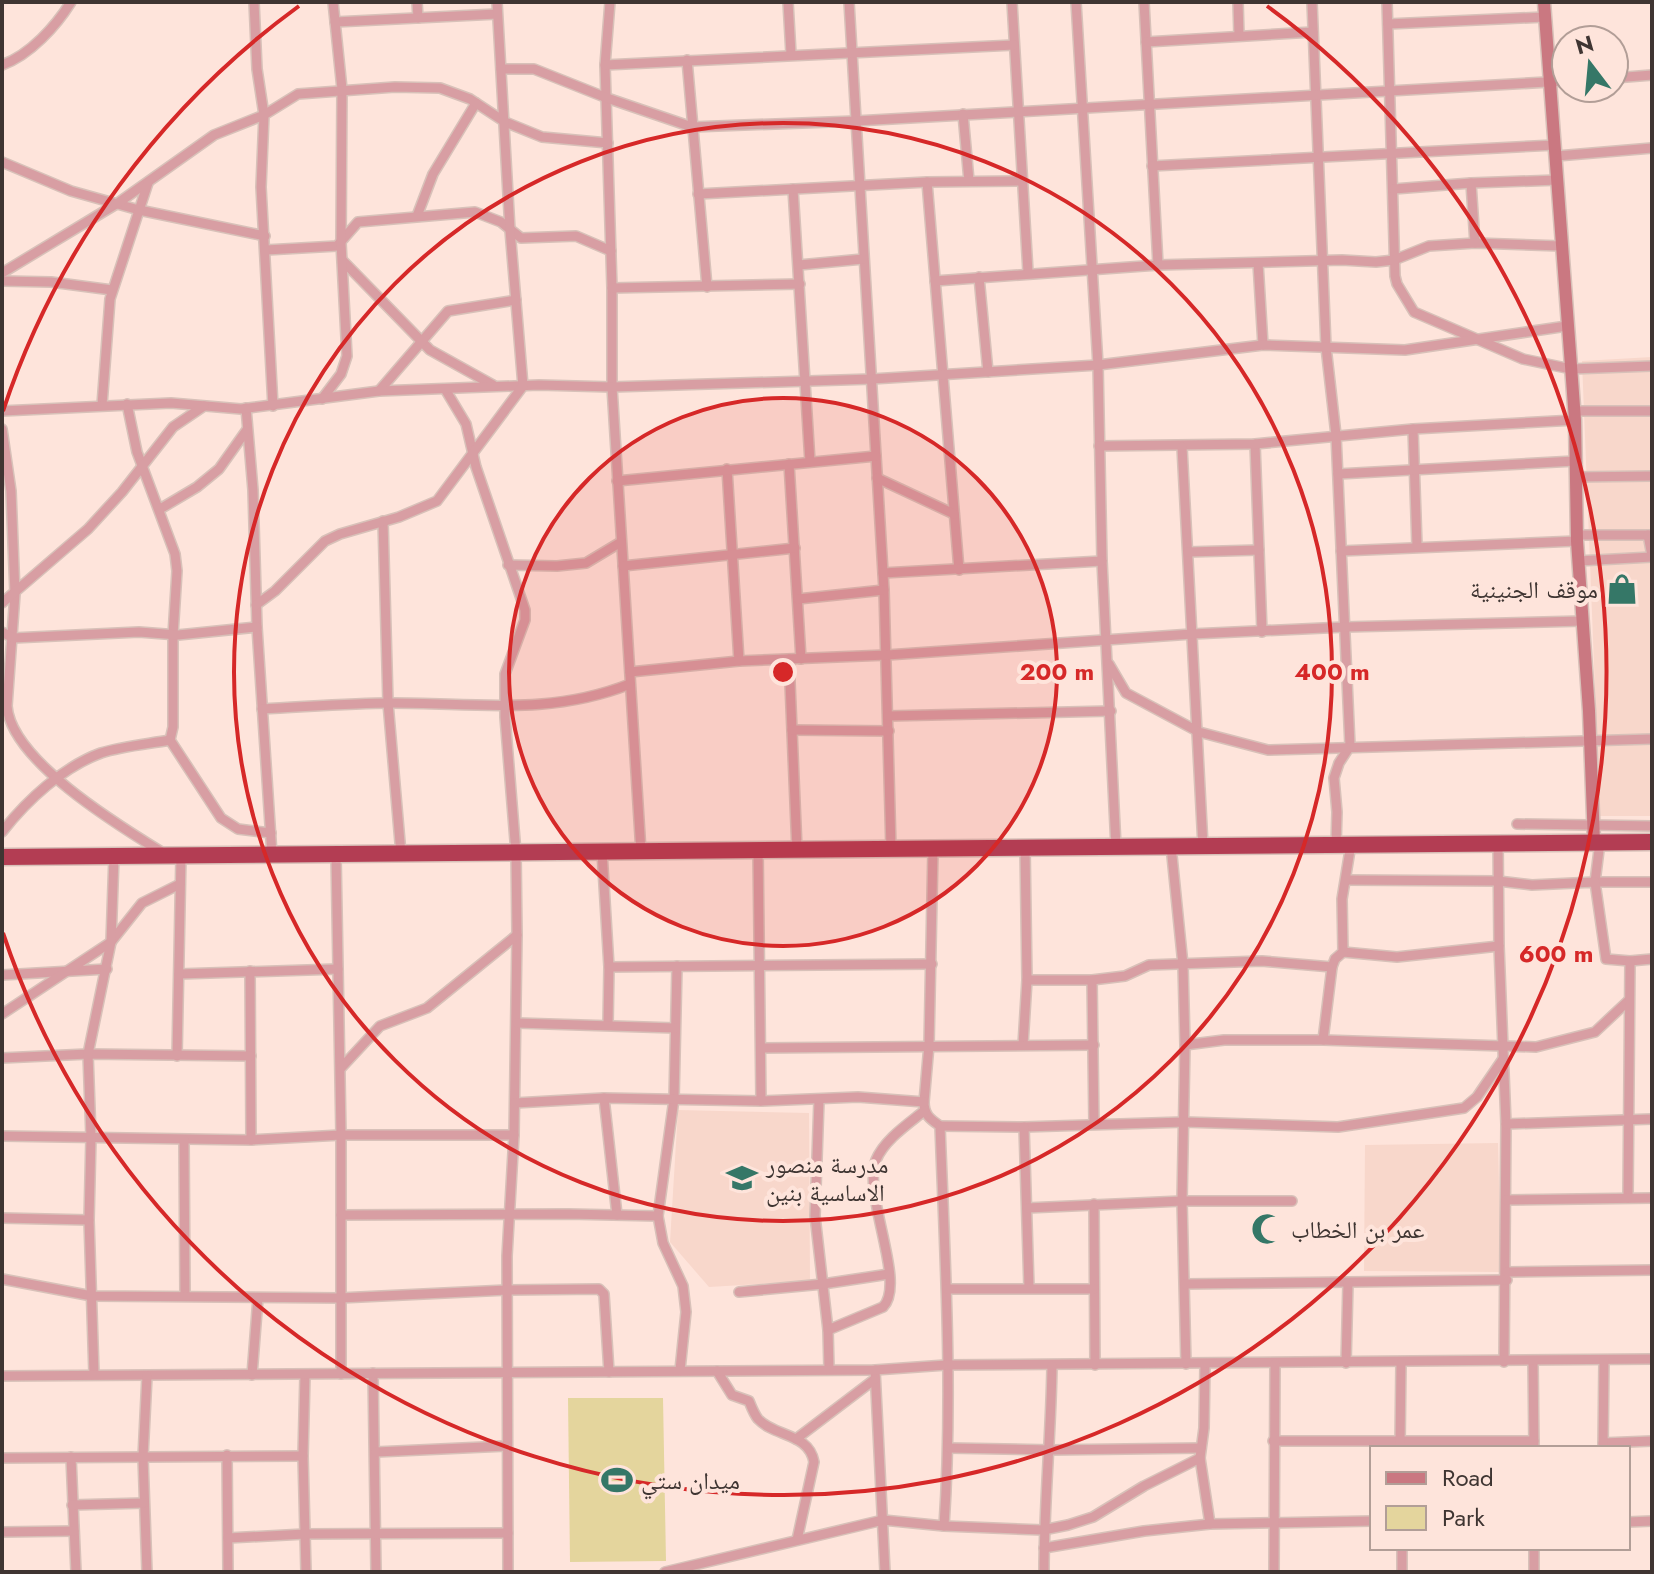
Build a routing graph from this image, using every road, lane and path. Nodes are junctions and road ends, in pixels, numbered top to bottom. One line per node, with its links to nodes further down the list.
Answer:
1 (71, 2): 28 (street)
2 (254, 2): 45 (street)
3 (333, 2): 19 (street)
4 (417, 2): 18 (street)
5 (497, 2): 16 (street)
6 (610, 2): 29 (street)
7 (788, 2): 26 (street)
8 (849, 2): 25 (street)
9 (1012, 2): 24 (street)
10 (1076, 2): 42 (street)
11 (1144, 2): 23 (street)
12 (1238, 2): 22 (street)
13 (1312, 2): 21 (street)
14 (1387, 2): 20 (street)
15 (1544, 2): 17 (street)
16 (497, 14): 18 (street); 30 (street)
17 (1545, 17): 20 (street); 31 (street)
18 (418, 18): 19 (street)
19 (335, 22): 35 (street)
20 (1388, 24): 36 (street)
21 (1313, 32): 22 (street); 37 (street)
22 (1239, 36): 23 (street)
23 (1146, 42): 40 (street)
24 (1014, 45): 25 (street); 43 (street)
25 (852, 52): 26 (street); 46 (street)
26 (791, 54): 27 (street)
27 (687, 60): 29 (street); 48 (street)
28 (2, 65)
29 (605, 65): 38 (street)
30 (501, 69): 38 (street); 47 (street)
31 (1550, 71)
32 (1652, 75): 33 (street)
33 (1630, 77)
34 (1550, 82): 36 (street)
35 (342, 89): 39 (street); 45 (street); 71 (street)
36 (1390, 93): 37 (street); 52 (street)
37 (1314, 97): 40 (street); 53 (street)
38 (607, 98): 48 (street); 49 (street)
39 (476, 103): 47 (street); 68 (street)
40 (1148, 104): 42 (street); 55 (street)
41 (1553, 104): 51 (street)
42 (1081, 107): 43 (street); 83 (street)
43 (1018, 111): 44 (street); 59 (street)
44 (963, 114): 46 (street); 58 (street)
45 (264, 115): 56 (street); 70 (street)
46 (856, 121): 48 (street); 62 (street)
47 (505, 122): 49 (street); 69 (street)
48 (692, 127): 65 (street)
49 (608, 143): 75 (street)
50 (1652, 148): 51 (street)
51 (1556, 150): 52 (street); 57 (street)
52 (1393, 154): 53 (street); 64 (street)
53 (1317, 159): 55 (street); 77 (street)
54 (2, 162): 66 (street)
55 (1152, 166): 82 (street)
56 (149, 180): 66 (street); 67 (street)
57 (1558, 180): 61 (street); 73 (street)
58 (969, 181): 59 (street); 60 (street)
59 (1022, 181): 84 (street)
60 (927, 182): 62 (street); 88 (street)
61 (1471, 183): 64 (street); 72 (street)
62 (860, 185): 63 (street); 76 (street)
63 (793, 189): 65 (street); 81 (street)
64 (1394, 189): 78 (street)
65 (698, 194): 90 (street)
66 (118, 203): 67 (street); 85 (street)
67 (139, 210): 70 (street); 92 (street)
68 (417, 216): 69 (street); 71 (street)
69 (510, 230): 75 (street); 93 (street)
70 (265, 236): 74 (street)
71 (341, 243): 74 (street); 79 (street)
72 (1475, 243): 73 (street); 78 (street)
73 (1561, 246): 94 (street)
74 (266, 250): 115 (street)
75 (611, 251): 91 (street)
76 (863, 259): 81 (street); 104 (street)
77 (1322, 260): 78 (street); 80 (street); 98 (street)
78 (1394, 260): 95 (street)
79 (343, 261): 96 (street); 111 (street)
80 (1258, 263): 82 (street); 97 (street)
81 (799, 265): 89 (street)
82 (1158, 265): 83 (street)
83 (1091, 268): 84 (street); 99 (street)
84 (1028, 272): 86 (street)
85 (2, 273)
86 (979, 277): 88 (street); 102 (street)
87 (2, 281): 92 (street)
88 (935, 281): 103 (street)
89 (800, 284): 90 (street); 105 (street)
90 (707, 287): 91 (street)
91 (612, 288): 108 (street)
92 (112, 290): 113 (street)
93 (516, 300): 96 (street); 106 (street)
94 (1567, 326): 95 (street); 101 (street)
95 (1476, 341): 98 (street); 101 (street)
96 (423, 343): 107 (street); 110 (street)
97 (1263, 345): 98 (street); 99 (street)
98 (1326, 347): 123 (street)
99 (1098, 365): 102 (street); 125 (street)
100 (1652, 366): 101 (street)
101 (1571, 369): 119 (street)
102 (988, 372): 103 (street)
103 (943, 374): 104 (street); 141 (street)
104 (872, 379): 105 (street); 128 (street)
105 (805, 380): 108 (street); 130 (street)
106 (523, 386): 107 (street); 108 (street); 127 (street)
107 (497, 387): 109 (street)
108 (612, 387): 139 (street)
109 (445, 389): 110 (street); 127 (street)
110 (379, 391): 111 (street)
111 (322, 399): 115 (street)
112 (127, 404): 113 (street); 114 (street); 132 (street)
113 (102, 405): 117 (street)
114 (204, 406): 116 (street); 132 (street)
115 (273, 406): 116 (street)
116 (246, 408): 122 (street)
117 (2, 411)
118 (1652, 411): 119 (street)
119 (1575, 416): 121 (street); 129 (street)
120 (2, 429): 160 (street)
121 (1413, 429): 123 (street); 134 (street)
122 (246, 431): 140 (street); 163 (street)
123 (1336, 435): 124 (street); 135 (street)
124 (1255, 444): 126 (street); 148 (street)
125 (1099, 446): 126 (street); 153 (street)
126 (1182, 447): 150 (street)
127 (472, 451): 142 (street); 155 (street)
128 (876, 456): 130 (street); 138 (street)
129 (1575, 461): 134 (street); 137 (street)
130 (810, 462): 131 (street)
131 (789, 464): 133 (street); 147 (street)
132 (142, 465): 140 (street); 160 (street)
133 (727, 469): 139 (street); 151 (street)
134 (1414, 469): 135 (street); 146 (street)
135 (1338, 474): 149 (street)
136 (1652, 476): 137 (street)
137 (1575, 477): 144 (street)
138 (877, 478): 141 (street); 158 (street)
139 (617, 481): 145 (street)
140 (160, 509): 170 (street)
141 (954, 514): 157 (street)
142 (383, 521): 163 (street); 182 (street)
143 (1650, 535): 144 (street); 152 (street)
144 (1577, 538): 146 (street); 154 (street)
145 (621, 542): 155 (street); 156 (street)
146 (1417, 546): 149 (street)
147 (795, 548): 151 (street); 161 (street)
148 (1259, 550): 150 (street); 168 (street)
149 (1341, 551): 166 (street)
150 (1188, 552): 169 (street)
151 (733, 554): 156 (street); 177 (street)
152 (1652, 557): 154 (street)
153 (1102, 561): 157 (street); 172 (street)
154 (1578, 561): 164 (street)
155 (508, 565): 183 (street)
156 (623, 566): 179 (street)
157 (959, 570): 158 (street)
158 (883, 573): 159 (street)
159 (884, 590): 161 (street); 174 (street)
160 (15, 594): 162 (street); 171 (street)
161 (798, 599): 176 (street)
162 (2, 603)
163 (256, 605): 165 (street)
164 (1583, 621): 166 (street); 192 (street)
165 (257, 627): 170 (street); 184 (street)
166 (1345, 627): 168 (street); 193 (street)
167 (2, 632): 171 (street)
168 (1262, 632): 169 (street)
169 (1192, 634): 172 (street); 189 (street)
170 (173, 635): 171 (street); 191 (street)
171 (13, 638): 173 (street)
172 (1106, 640): 174 (street); 178 (street)
173 (12, 655): 180 (street); 194 (street)
174 (887, 655): 176 (street); 186 (street)
175 (789, 659): 176 (street); 177 (street); 187 (street)
176 (801, 659)
177 (739, 661): 179 (street)
178 (1108, 661): 185 (street); 189 (street)
179 (630, 672): 181 (street)
180 (2, 677)
181 (630, 684): 183 (street); 212 (street)
182 (388, 703): 183 (street); 184 (street); 214 (street)
183 (505, 705): 213 (street)
184 (262, 709): 198 (street)
185 (1111, 711): 186 (street); 205 (street)
186 (888, 716): 188 (street)
187 (792, 730): 188 (street); 210 (street)
188 (889, 731): 207 (street)
189 (1199, 732): 193 (street); 204 (street)
190 (1652, 739): 192 (street)
191 (170, 740): 194 (street); 198 (street)
192 (1590, 740): 193 (street); 199 (street)
193 (1350, 746): 202 (street)
194 (58, 778): 197 (street); 217 (street)
195 (1517, 824): 199 (street)
196 (1652, 826): 199 (street)
197 (2, 832)
198 (271, 833): 215 (street)
199 (1595, 836): 200 (highway); 201 (highway); 222 (street)
200 (1498, 842): 202 (highway); 221 (street)
201 (1652, 842)
202 (1344, 844): 204 (highway); 220 (street)
203 (1171, 846): 204 (highway); 205 (highway); 232 (street)
204 (1203, 846)
205 (1116, 847): 206 (highway)
206 (1025, 848): 208 (highway); 243 (street)
207 (891, 849): 208 (highway); 210 (highway)
208 (933, 849): 231 (street)
209 (758, 850): 210 (highway); 212 (highway); 235 (street)
210 (797, 850)
211 (602, 852): 212 (highway); 213 (highway); 234 (street)
212 (641, 852)
213 (516, 853): 214 (highway); 225 (street)
214 (401, 854): 218 (highway)
215 (272, 855): 217 (highway); 218 (highway)
216 (114, 856): 217 (highway); 219 (highway); 226 (street)
217 (175, 856): 224 (street)
218 (336, 856): 238 (street)
219 (2, 857)
220 (1346, 880): 221 (street); 228 (street)
221 (1498, 881): 222 (street); 227 (street)
222 (1595, 882): 223 (street); 230 (street)
223 (1652, 882)
224 (180, 884): 226 (street); 241 (street)
225 (517, 935): 247 (street); 262 (street)
226 (111, 942): 237 (street); 240 (street)
227 (1499, 946): 228 (street); 255 (street)
228 (1343, 952): 236 (street)
229 (1652, 959): 230 (street)
230 (1630, 961): 245 (street)
231 (932, 964): 235 (street); 251 (street)
232 (1183, 965): 236 (street); 244 (street); 254 (street)
233 (677, 966): 234 (street); 235 (street); 249 (street)
234 (609, 967): 248 (street)
235 (761, 967): 256 (street)
236 (1332, 967): 250 (street)
237 (107, 969): 240 (street); 257 (street)
238 (338, 969): 239 (street); 262 (street)
239 (250, 971): 241 (street); 259 (street)
240 (64, 972): 242 (street); 246 (street)
241 (179, 974): 258 (street)
242 (2, 975)
243 (1027, 980): 244 (street); 252 (street)
244 (1092, 980): 253 (street)
245 (1628, 1001): 255 (street); 270 (street)
246 (2, 1014)
247 (517, 1023): 248 (street); 267 (street)
248 (608, 1025): 249 (street)
249 (675, 1028): 264 (street)
250 (1323, 1040): 254 (street); 255 (street)
251 (929, 1045): 252 (street); 256 (street); 268 (street)
252 (1023, 1045): 253 (street)
253 (1094, 1045): 272 (street)
254 (1185, 1045): 271 (street)
255 (1504, 1045): 261 (street)
256 (761, 1048): 266 (street)
257 (88, 1054): 258 (street); 260 (street); 279 (street)
258 (177, 1056): 259 (street)
259 (251, 1056): 281 (street)
260 (2, 1058)
261 (1503, 1059): 271 (street); 273 (street)
262 (341, 1068): 276 (street)
263 (604, 1098): 264 (street); 267 (street); 291 (street)
264 (674, 1099): 266 (street); 292 (street)
265 (819, 1100): 266 (street); 268 (street); 300 (street)
266 (761, 1101)
267 (515, 1103): 277 (street)
268 (924, 1107): 274 (street); 296 (street)
269 (1652, 1119): 270 (street)
270 (1627, 1120): 273 (street); 282 (street)
271 (1184, 1122): 272 (street); 285 (street)
272 (1094, 1124): 275 (street)
273 (1506, 1124): 284 (street)
274 (940, 1126): 275 (street); 303 (street)
275 (1024, 1127): 288 (street)
276 (341, 1135): 277 (street); 281 (street); 290 (street)
277 (514, 1135): 289 (street)
278 (2, 1136): 279 (street)
279 (91, 1137): 280 (street); 294 (street)
280 (184, 1140): 281 (street); 308 (street)
281 (251, 1140)
282 (1628, 1198): 283 (street); 284 (street)
283 (1652, 1198)
284 (1506, 1200): 297 (street)
285 (1182, 1201): 286 (street); 287 (street); 301 (street)
286 (1292, 1201)
287 (1094, 1204): 288 (street); 304 (street)
288 (1027, 1208): 302 (street)
289 (509, 1214): 290 (street); 291 (street); 305 (street)
290 (341, 1215): 310 (street)
291 (617, 1215): 292 (street)
292 (658, 1216): 325 (street)
293 (2, 1218): 294 (street)
294 (89, 1220): 307 (street)
295 (1652, 1270): 297 (street)
296 (889, 1274): 300 (street); 311 (street)
297 (1507, 1276): 299 (street); 315 (street)
298 (2, 1279): 307 (street)
299 (1348, 1283): 301 (street); 316 (street)
300 (823, 1284): 306 (street); 311 (street)
301 (1185, 1284): 318 (street)
302 (1029, 1288): 303 (street); 304 (street)
303 (947, 1289): 320 (street)
304 (1094, 1289): 321 (street)
305 (507, 1290): 310 (street); 327 (street); 328 (street)
306 (739, 1292)
307 (92, 1296): 308 (street); 330 (street)
308 (185, 1296): 309 (street)
309 (258, 1298): 310 (street); 333 (street)
310 (340, 1298): 331 (street)
311 (828, 1330): 324 (street)
312 (1652, 1359): 313 (street)
313 (1604, 1360): 314 (street); 343 (street)
314 (1533, 1361): 315 (street); 341 (street)
315 (1504, 1362): 317 (street)
316 (1346, 1363): 317 (street); 319 (street)
317 (1401, 1363): 340 (street)
318 (1186, 1364): 321 (street); 322 (street)
319 (1275, 1364): 322 (street); 338 (street)
320 (946, 1365): 323 (street); 332 (street); 344 (street)
321 (1095, 1365): 323 (street)
322 (1205, 1365): 347 (street)
323 (1052, 1366): 345 (street)
324 (829, 1369): 326 (street); 332 (street)
325 (680, 1370): 326 (street); 328 (street)
326 (717, 1371): 337 (street)
327 (506, 1372): 328 (street); 329 (street); 342 (street)
328 (609, 1372)
329 (373, 1373): 331 (street); 346 (street)
330 (94, 1374): 335 (street); 336 (street)
331 (341, 1374): 334 (street)
332 (875, 1374): 337 (street); 355 (street)
333 (252, 1375): 334 (street); 336 (street)
334 (305, 1375): 349 (street)
335 (2, 1376)
336 (147, 1376): 351 (street)
337 (796, 1439): 369 (street)
338 (1273, 1441): 340 (street); 359 (street)
339 (1652, 1441): 343 (street)
340 (1400, 1445): 341 (street)
341 (1534, 1445)
342 (506, 1446): 346 (street); 365 (street)
343 (1603, 1446)
344 (949, 1448): 345 (street); 361 (street)
345 (1051, 1450): 347 (street); 362 (street)
346 (376, 1452): 367 (street)
347 (1200, 1453): 360 (street); 362 (street)
348 (227, 1455): 349 (street); 351 (street); 368 (street)
349 (303, 1456): 366 (street)
350 (71, 1457): 351 (street); 352 (street); 354 (street)
351 (143, 1457): 353 (street)
352 (2, 1458)
353 (144, 1503): 354 (street); 374 (street)
354 (72, 1505): 363 (street)
355 (883, 1520): 361 (street); 369 (street); 380 (street)
356 (1370, 1521): 359 (street)
357 (1652, 1521): 358 (street)
358 (1630, 1522)
359 (1275, 1523): 360 (street); 382 (street)
360 (1210, 1524): 370 (street)
361 (944, 1526): 362 (street)
362 (1043, 1530): 370 (street)
363 (74, 1531): 364 (street); 373 (street)
364 (2, 1532)
365 (508, 1533): 367 (street); 378 (street)
366 (305, 1534): 367 (street); 368 (street); 376 (street)
367 (377, 1534): 377 (street)
368 (228, 1538): 375 (street)
369 (797, 1540): 379 (street)
370 (1044, 1548): 381 (street)
371 (1402, 1550): 383 (street)
372 (1534, 1550): 384 (street)
373 (76, 1572)
374 (147, 1572)
375 (228, 1572)
376 (306, 1572)
377 (376, 1572)
378 (508, 1572)
379 (665, 1572)
380 (885, 1572)
381 (1044, 1572)
382 (1274, 1572)
383 (1402, 1572)
384 (1534, 1572)

